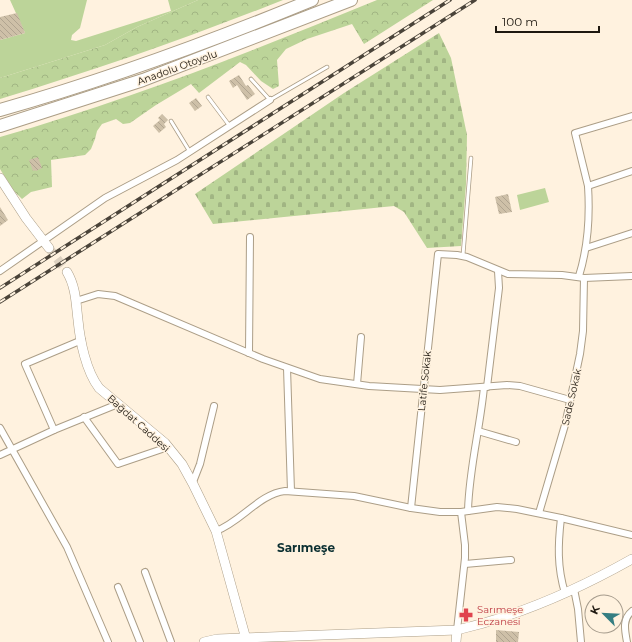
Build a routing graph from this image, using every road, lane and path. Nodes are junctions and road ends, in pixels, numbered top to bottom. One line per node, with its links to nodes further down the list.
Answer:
1 (312, 0): 7 (highway, Anadolu Otoyolu)
2 (351, 0): 10 (highway, Anadolu Otoyolu)
3 (327, 67): 6 (lane)
4 (250, 78): 6 (lane)
5 (208, 97): 11 (lane)
6 (270, 100): 11 (street)
7 (0, 110)
8 (632, 116): 16 (street, Sade Sokak)
9 (171, 121): 12 (lane)
10 (0, 126)
11 (229, 126): 12 (street)
12 (190, 152): 19 (street)
13 (471, 158): 21 (lane)
14 (632, 172): 16 (street)
15 (0, 178): 19 (street)
16 (588, 186): 20 (street, Sade Sokak)
17 (632, 233): 20 (street)
18 (250, 237): 30 (street)
19 (46, 244): 22 (street)
20 (586, 248): 26 (street, Sade Sokak)
21 (463, 255): 23 (street); 34 (street, Latife Sokak)
22 (0, 271)
23 (498, 271): 26 (street); 33 (street)
24 (67, 272): 27 (street, Bağdat Caddesi)
25 (632, 276): 26 (street)
26 (581, 277): 35 (street, Sade Sokak)
27 (76, 301): 29 (street, Bağdat Caddesi); 30 (street)
28 (361, 337): 32 (street)
29 (82, 340): 36 (street, Bağdat Caddesi); 40 (street)
30 (249, 353): 31 (street)
31 (286, 368): 32 (street); 47 (street)
32 (358, 384): 34 (street)
33 (486, 387): 34 (street); 35 (street); 41 (street)
34 (423, 390): 48 (street, Latife Sokak)
35 (570, 400): 50 (street, Sade Sokak)
36 (118, 404): 38 (street); 43 (street, Bağdat Caddesi)
37 (214, 406): 46 (street)
38 (84, 417): 40 (street); 43 (street)
39 (0, 428): 44 (street)
40 (54, 430): 44 (street)
41 (478, 431): 42 (street); 49 (street)
42 (516, 442)
43 (168, 447): 46 (street, Bağdat Caddesi)
44 (12, 450): 45 (street); 65 (street)
45 (0, 455)
46 (192, 482): 52 (street, Bağdat Caddesi)
47 (291, 491): 48 (street); 52 (street)
48 (410, 508): 49 (street)
49 (464, 511): 50 (street); 56 (street)
50 (539, 513): 51 (street)
51 (561, 518): 53 (street); 60 (street)
52 (216, 531): 63 (street, Bağdat Caddesi)
53 (632, 535)
54 (632, 559): 59 (street)
55 (511, 560): 56 (street)
56 (465, 564): 62 (street)
57 (145, 572): 67 (street)
58 (118, 587): 66 (street)
59 (574, 589): 60 (street); 70 (street)
60 (565, 593): 62 (street)
61 (632, 611): 71 (street)
62 (457, 630): 64 (street); 69 (street)
63 (246, 639): 64 (street); 68 (street)
64 (284, 639)
65 (108, 642)
66 (140, 642)
67 (171, 642)
68 (204, 642)
69 (456, 642)
70 (581, 642)
71 (626, 642)

